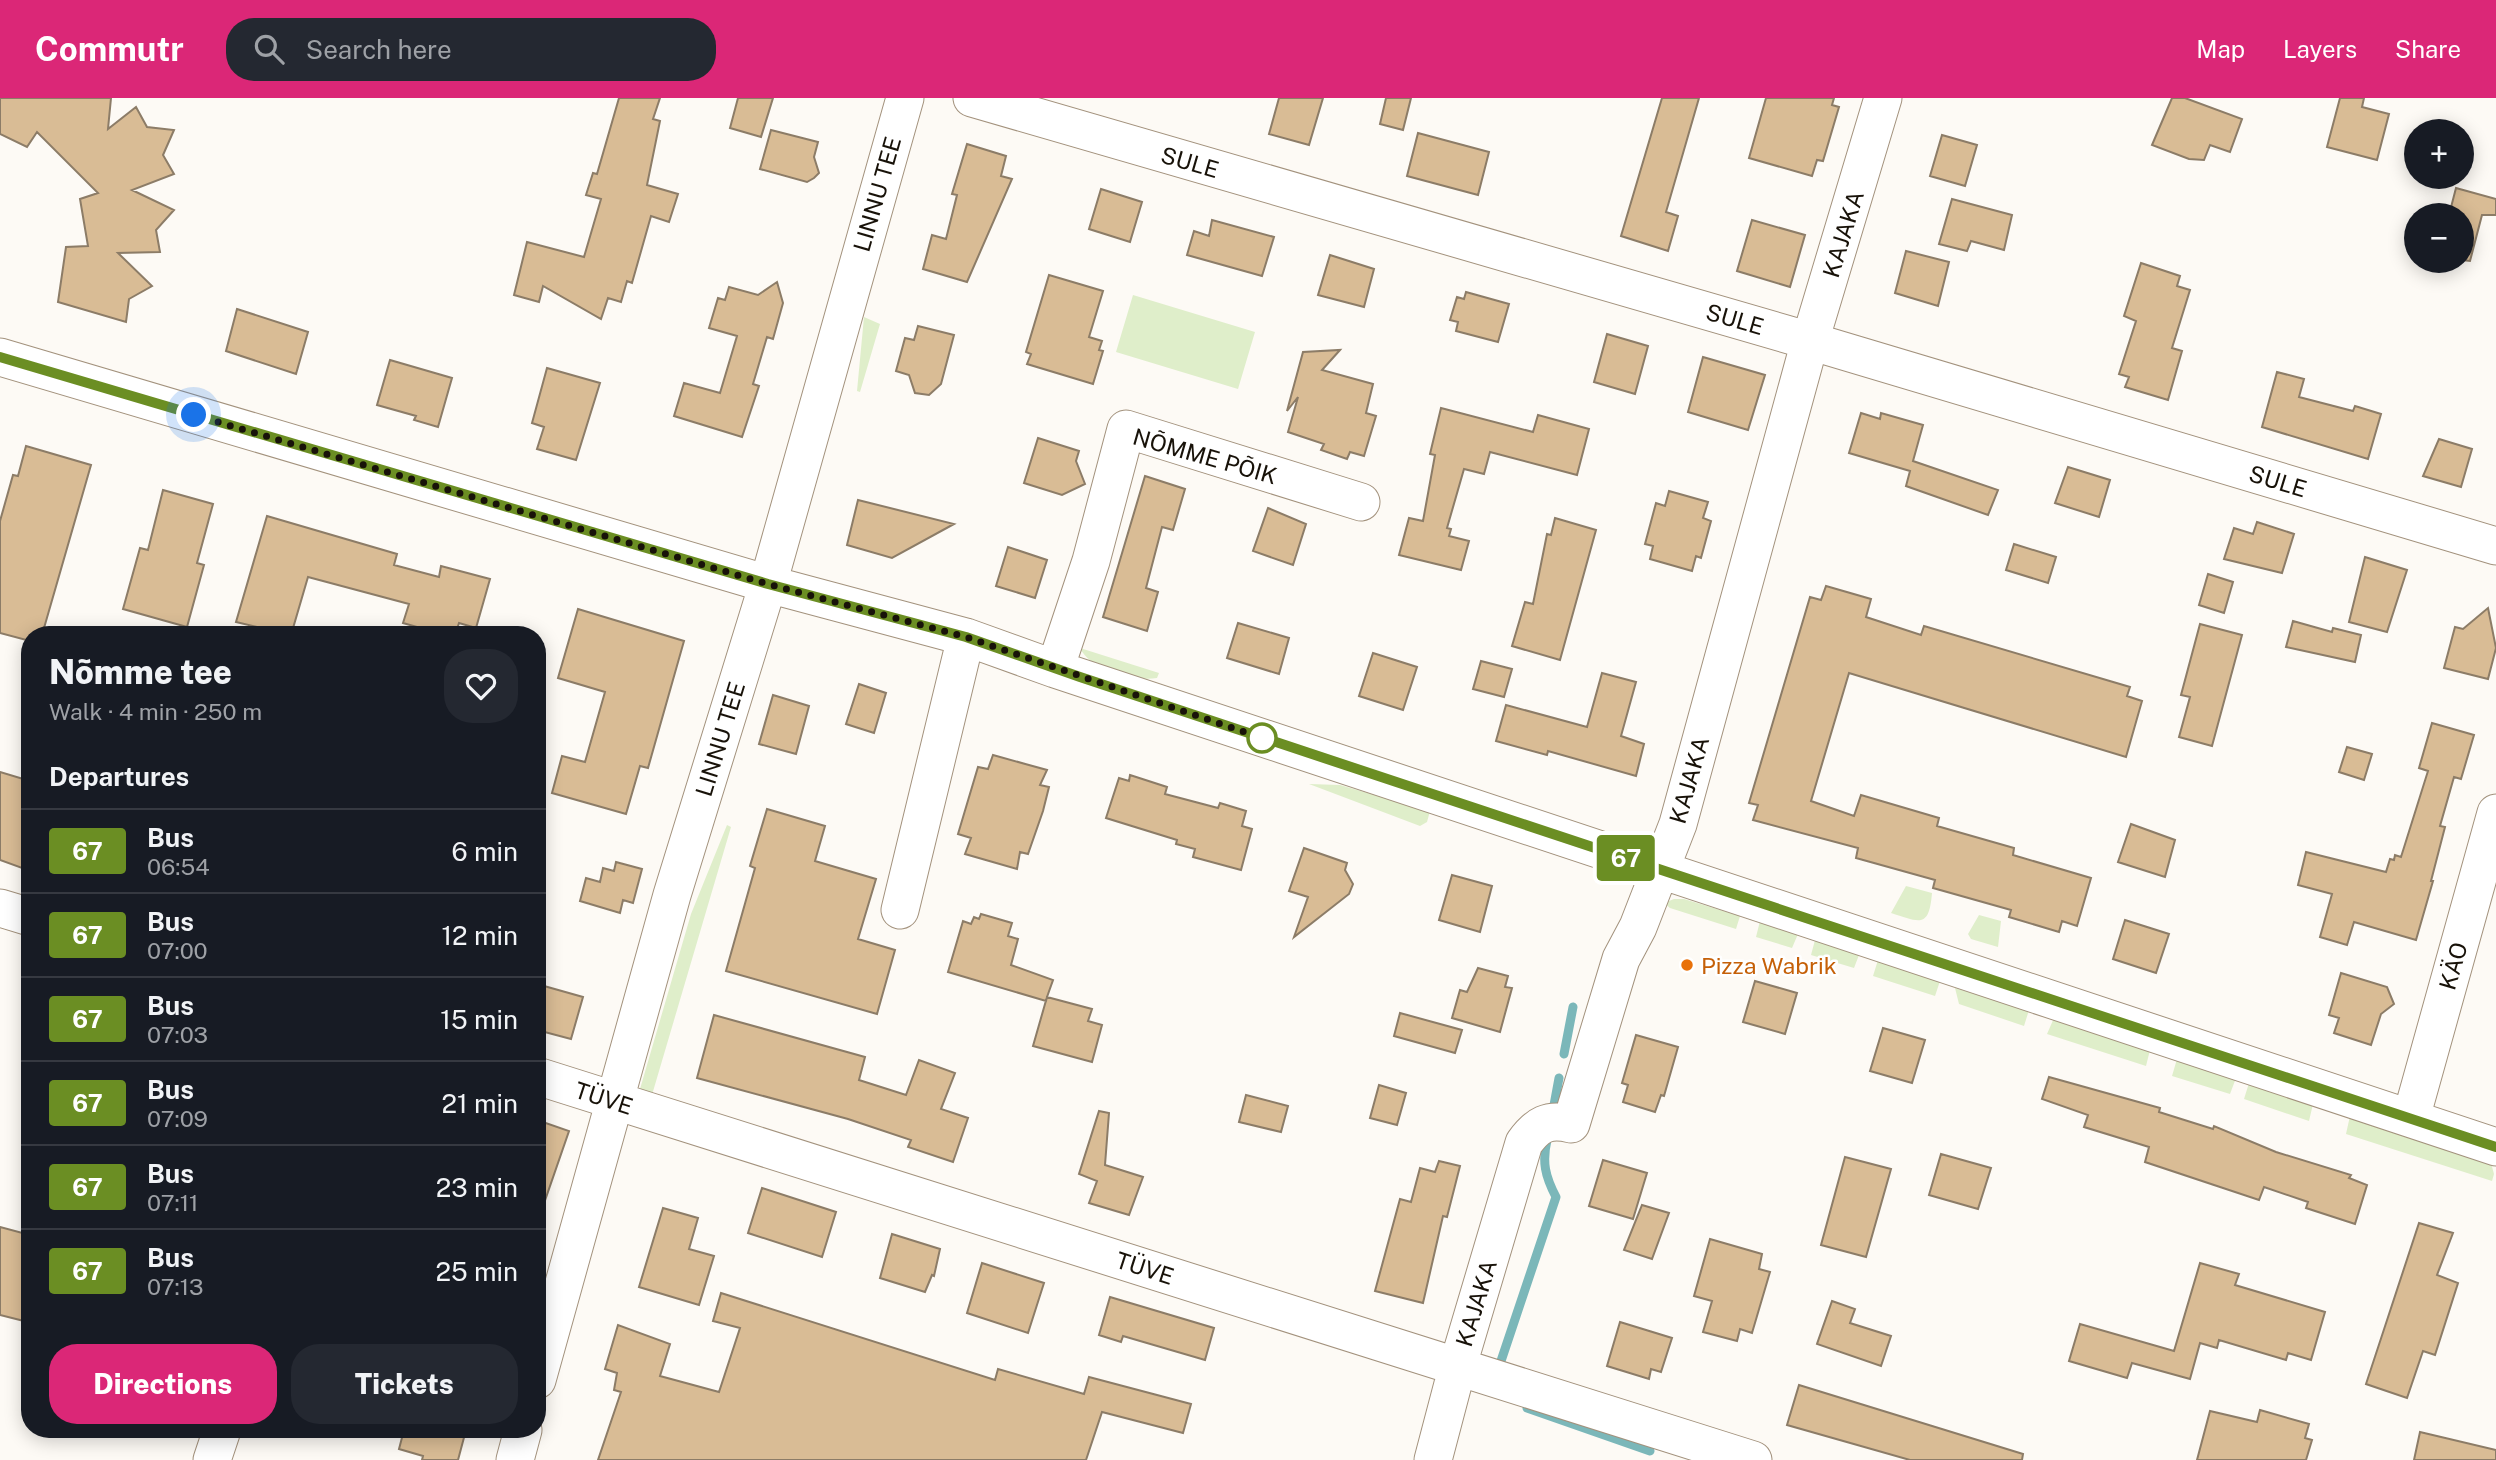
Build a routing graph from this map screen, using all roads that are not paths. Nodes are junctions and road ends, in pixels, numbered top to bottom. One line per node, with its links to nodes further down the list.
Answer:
1 (905, 98): 8 (street, LINNU TEE)
2 (972, 98): 4 (street, SULE)
3 (1883, 98): 4 (street, KAJAKA)
4 (1811, 341): 7 (street, SULE); 12 (street, KAJAKA)
5 (0, 357): 8 (street)
6 (1361, 502): 10 (street, NÕMME PÕIK)
7 (2496, 546)
8 (768, 584): 9 (street); 17 (street, LINNU TEE)
9 (966, 637): 10 (street); 14 (street)
10 (1055, 669): 12 (street)
11 (2496, 813): 18 (street, KÄO)
12 (1660, 869): 18 (street); 21 (street, KAJAKA)
13 (0, 908): 15 (street)
14 (900, 910)
15 (21, 914)
16 (546, 1079): 17 (street, TÜVE)
17 (615, 1101): 20 (street, LINNU TEE); 21 (street, TÜVE)
18 (2411, 1118): 19 (street)
19 (2496, 1147)
20 (546, 1348)
21 (1458, 1365): 26 (street, KAJAKA); 27 (street, TÜVE)
22 (219, 1438): 24 (street)
23 (521, 1438): 25 (street)
24 (212, 1460)
25 (515, 1460)
26 (1433, 1460)
27 (1753, 1460)

